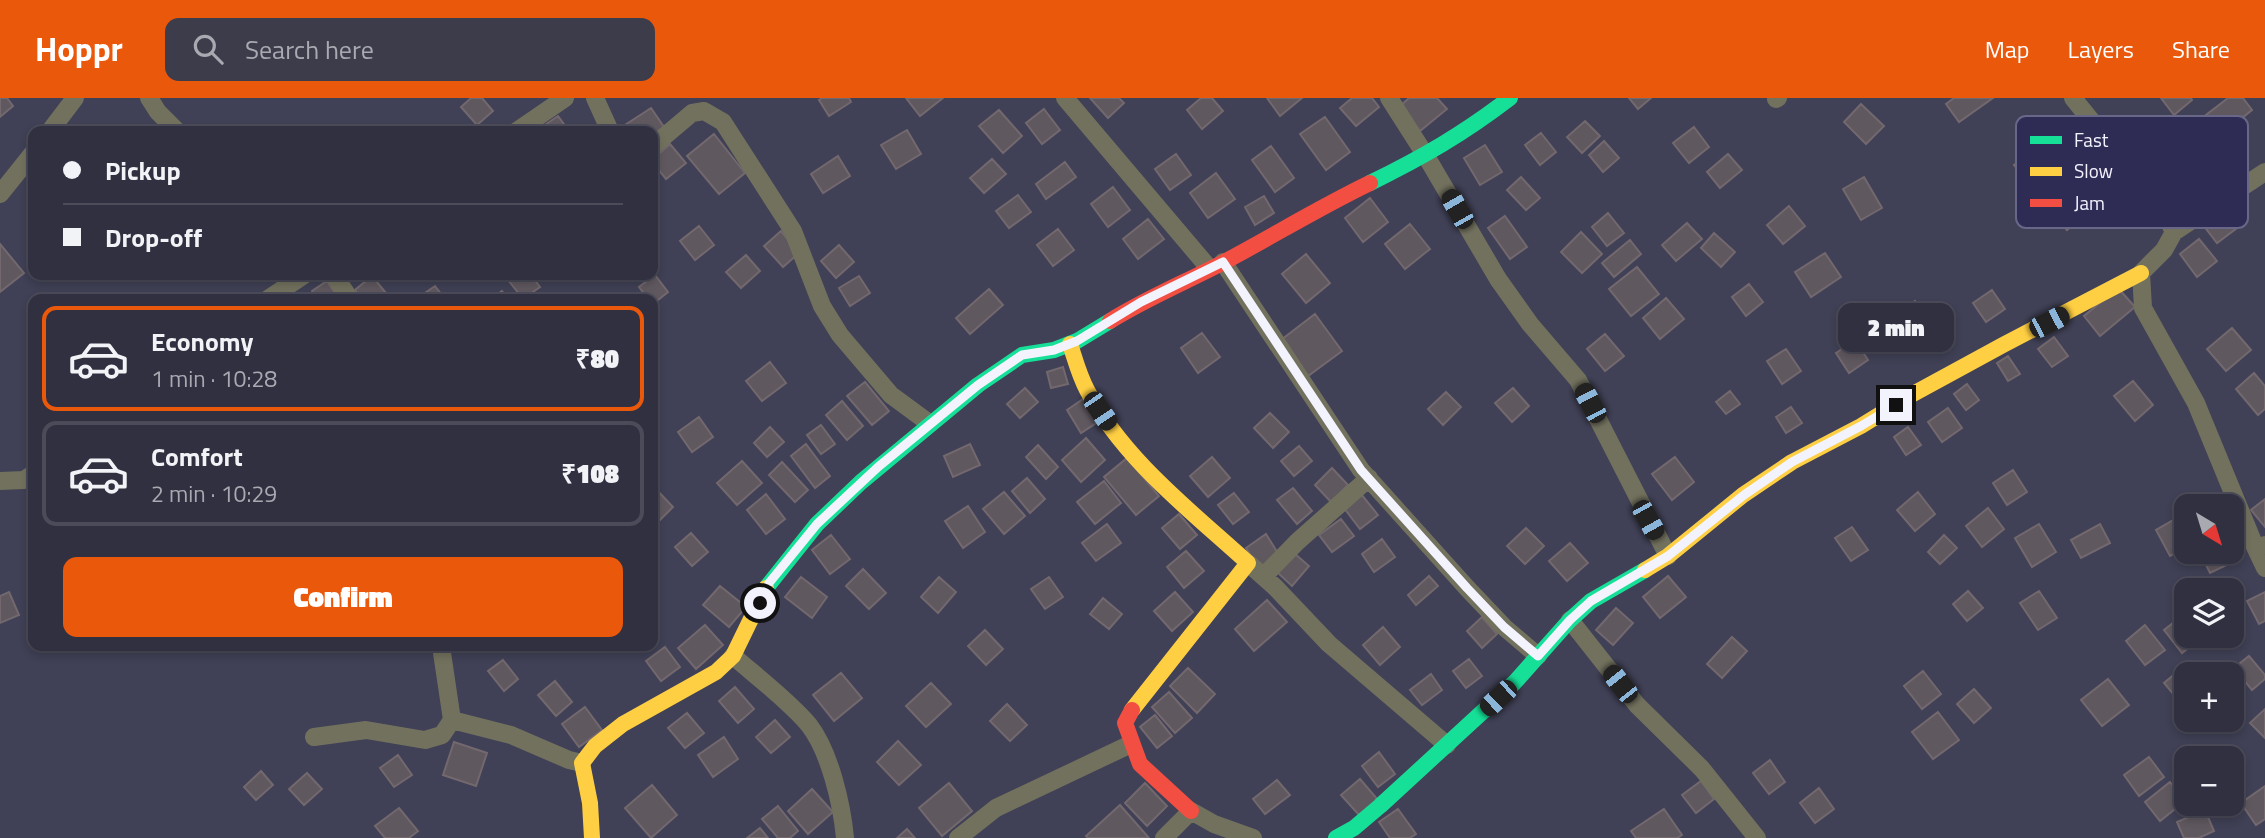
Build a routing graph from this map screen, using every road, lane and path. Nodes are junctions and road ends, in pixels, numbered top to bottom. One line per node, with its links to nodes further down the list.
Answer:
1 (75, 98): 10 (street)
2 (149, 98): 11 (street)
3 (565, 98): 12 (street)
4 (595, 98): 13 (street)
5 (1065, 98): 23 (street)
6 (1389, 98): 15 (street)
7 (1510, 98): 15 (street)
8 (2073, 98): 9 (street)
9 (2088, 116)
10 (54, 126)
11 (172, 126)
12 (524, 126)
13 (608, 126)
14 (658, 142): 28 (street)
15 (1426, 156): 23 (street); 33 (street)
16 (28, 159): 19 (street)
17 (2265, 172): 18 (street)
18 (2248, 183)
19 (0, 194)
20 (2172, 228): 22 (street)
21 (2180, 228): 22 (street)
22 (2174, 232): 24 (street)
23 (1216, 265): 27 (street); 30 (street)
24 (2141, 273): 32 (street); 33 (street)
25 (296, 280): 26 (street)
26 (276, 294)
27 (1070, 344): 28 (street); 34 (street)
28 (929, 423): 39 (street)
29 (28, 477): 31 (street)
30 (1369, 478): 36 (street); 40 (street)
31 (0, 481)
32 (2260, 547): 35 (street)
33 (1668, 556): 37 (street)
34 (1248, 563): 36 (street); 43 (street)
35 (2265, 568)
36 (1264, 576): 44 (street)
37 (1570, 620): 40 (street); 53 (street)
38 (442, 651): 41 (street)
39 (733, 656): 45 (street); 48 (street)
40 (1538, 656): 44 (street)
41 (452, 720): 42 (street); 45 (street)
42 (314, 737)
43 (1131, 744): 46 (street); 49 (street)
44 (1447, 744): 52 (street)
45 (582, 763): 47 (street)
46 (1191, 811): 50 (street); 51 (street)
47 (592, 838)
48 (845, 838)
49 (958, 838)
50 (1164, 838)
51 (1254, 838)
52 (1336, 838)
53 (1757, 838)

